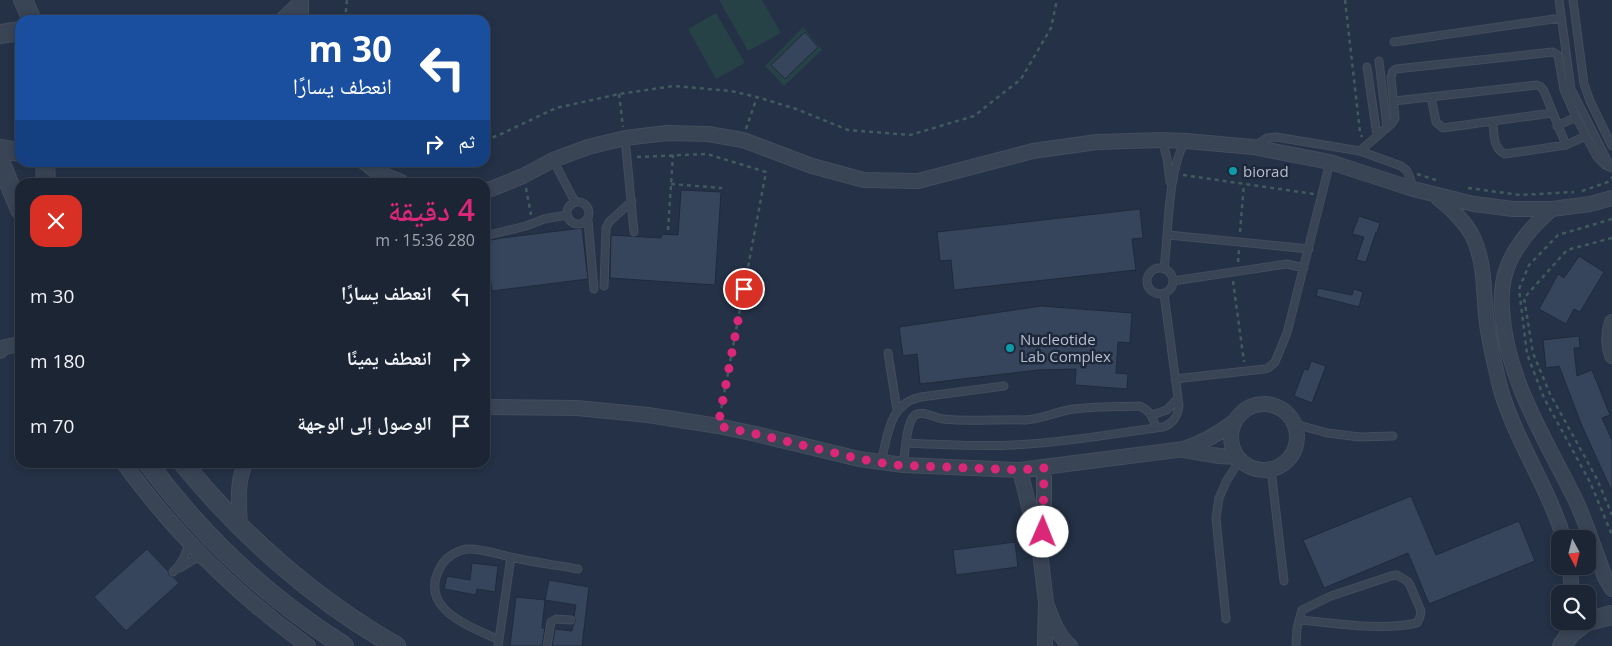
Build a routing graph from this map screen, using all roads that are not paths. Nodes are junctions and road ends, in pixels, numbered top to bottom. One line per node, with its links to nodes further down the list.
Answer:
1 (22, 0): 5 (street)
2 (1558, 0): 8 (lane)
3 (1573, 0): 27 (lane)
4 (301, 1): 6 (street); 7 (street)
5 (30, 15)
6 (287, 15)
7 (301, 15)
8 (1561, 18): 11 (lane); 36 (lane)
9 (15, 32): 10 (street)
10 (0, 34)
11 (1394, 42)
12 (1379, 61): 20 (lane)
13 (1367, 67): 21 (lane)
14 (1431, 97): 15 (lane); 16 (lane); 18 (lane)
15 (1394, 101): 17 (lane); 20 (lane)
16 (1552, 113): 18 (lane); 19 (lane)
17 (1576, 118): 19 (lane); 22 (lane)
18 (1492, 122): 26 (lane)
19 (1557, 126): 26 (lane)
20 (1387, 128): 21 (lane)
21 (1377, 136): 31 (lane)
22 (1586, 136): 26 (lane); 36 (lane)
23 (625, 138): 24 (street); 32 (street); 44 (lane)
24 (1162, 140): 25 (street); 40 (lane)
25 (1186, 141): 29 (street); 40 (lane)
26 (1566, 145)
27 (1612, 146)
28 (0, 148): 30 (street)
29 (1253, 148): 31 (lane); 34 (street)
30 (15, 151)
31 (1360, 151): 39 (lane)
32 (553, 160): 38 (street); 45 (lane)
33 (0, 161): 42 (street)
34 (1330, 162): 39 (street); 52 (lane)
35 (370, 167): 37 (street)
36 (1612, 167)
37 (391, 178)
38 (490, 189)
39 (1412, 189): 41 (street)
40 (1171, 195): 51 (lane)
41 (1435, 196): 46 (street); 87 (street)
42 (15, 198)
43 (1612, 198): 46 (street)
44 (632, 201): 49 (lane); 56 (lane)
45 (575, 202): 47 (lane); 48 (lane)
46 (1552, 209): 94 (street)
47 (567, 215): 48 (lane); 50 (lane)
48 (588, 220): 57 (lane)
49 (634, 232)
50 (490, 235)
51 (1168, 235): 52 (lane); 54 (lane)
52 (1309, 249): 53 (lane)
53 (1304, 268): 55 (lane); 64 (lane)
54 (1164, 269): 55 (lane); 58 (lane)
55 (1174, 281): 58 (lane)
56 (604, 286)
57 (594, 289)
58 (1164, 294): 64 (lane)
59 (1612, 322): 63 (street)
60 (15, 345): 61 (street)
61 (0, 351)
62 (888, 353): 68 (lane)
63 (1612, 356)
64 (1175, 379): 66 (lane)
65 (1004, 386): 68 (lane)
66 (1178, 398): 69 (lane); 72 (lane)
67 (490, 407): 77 (street)
68 (897, 410): 77 (lane)
69 (1152, 415): 72 (lane); 74 (lane)
70 (1234, 422): 71 (street); 75 (street); 76 (street)
71 (1295, 424): 73 (lane); 84 (street)
72 (1156, 428): 74 (lane)
73 (1393, 436)
74 (906, 442): 78 (lane)
75 (1184, 449): 76 (street); 83 (street)
76 (1239, 458): 84 (street); 97 (lane)
77 (881, 462): 78 (street)
78 (903, 465): 85 (street)
79 (127, 468): 88 (street)
80 (152, 468): 103 (street)
81 (187, 468): 86 (street)
82 (243, 468): 86 (street)
83 (1044, 468): 85 (street); 89 (street)
84 (1271, 469): 93 (lane)
85 (1020, 470): 89 (street)
86 (240, 526): 104 (street)
87 (1561, 530)
88 (189, 542): 90 (street); 90 (lane)
89 (1040, 552): 95 (street)
90 (203, 556): 102 (street)
91 (511, 557): 92 (lane); 101 (lane); 101 (lane)
92 (578, 569)
93 (1284, 581)
94 (1612, 589)
95 (1046, 602): 106 (street); 107 (street)
96 (1612, 615): 98 (street)
97 (1226, 619)
98 (1596, 619)
99 (571, 620): 105 (lane)
100 (1299, 620): 100 (lane); 108 (lane)
101 (499, 643)
102 (308, 646)
103 (344, 646)
104 (396, 646)
105 (548, 646)
106 (1044, 646)
107 (1070, 646)
108 (1296, 646)

